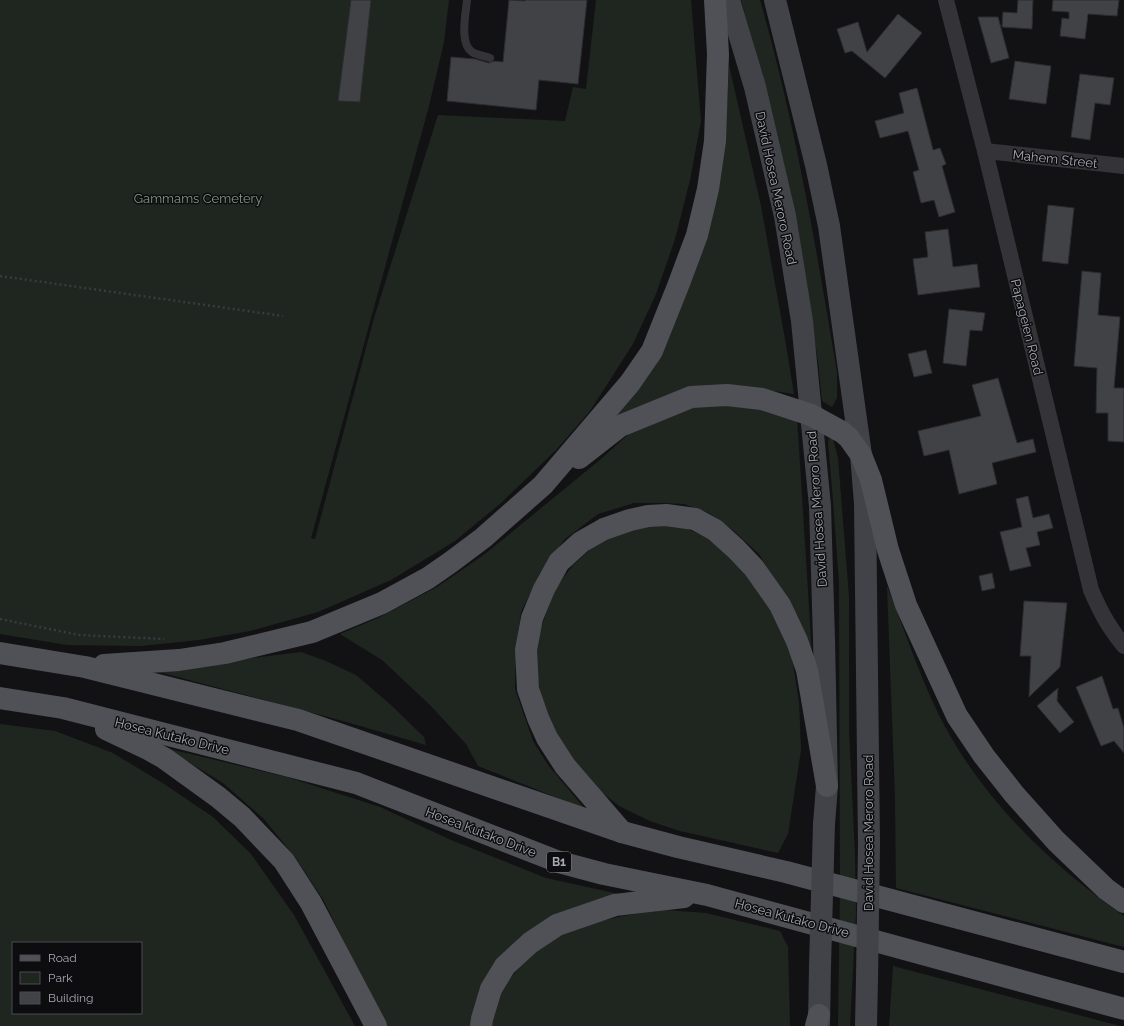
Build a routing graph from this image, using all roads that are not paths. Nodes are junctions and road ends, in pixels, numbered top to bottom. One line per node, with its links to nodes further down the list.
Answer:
1 (467, 0): 6 (lane)
2 (715, 0): 11 (main road)
3 (728, 0): 9 (main road, David Hosea Meroro Road)
4 (775, 0): 10 (main road, David Hosea Meroro Road)
5 (946, 0): 7 (street, Papageien Road)
6 (490, 58)
7 (985, 151): 8 (street, Mahem Street); 12 (street, Papageien Road)
8 (1124, 166)
9 (811, 415): 10 (main road); 11 (main road); 17 (main road, David Hosea Meroro Road)
10 (861, 454): 20 (main road); 26 (main road, David Hosea Meroro Road, bridge)
11 (543, 485): 14 (main road)
12 (1124, 646)
13 (0, 653): 14 (main road)
14 (85, 667): 18 (main road)
15 (0, 698): 16 (main road, Hosea Kutako Drive / B1)
16 (63, 708): 19 (main road, Hosea Kutako Drive / B1); 24 (main road)
17 (827, 786): 18 (main road); 23 (main road, David Hosea Meroro Road, bridge)
18 (622, 832): 21 (main road)
19 (707, 895): 22 (main road, Hosea Kutako Drive / B1); 25 (main road)
20 (1124, 902)
21 (1124, 962)
22 (1124, 1009)
23 (818, 1022)
24 (376, 1026)
25 (481, 1026)
26 (866, 1026)

